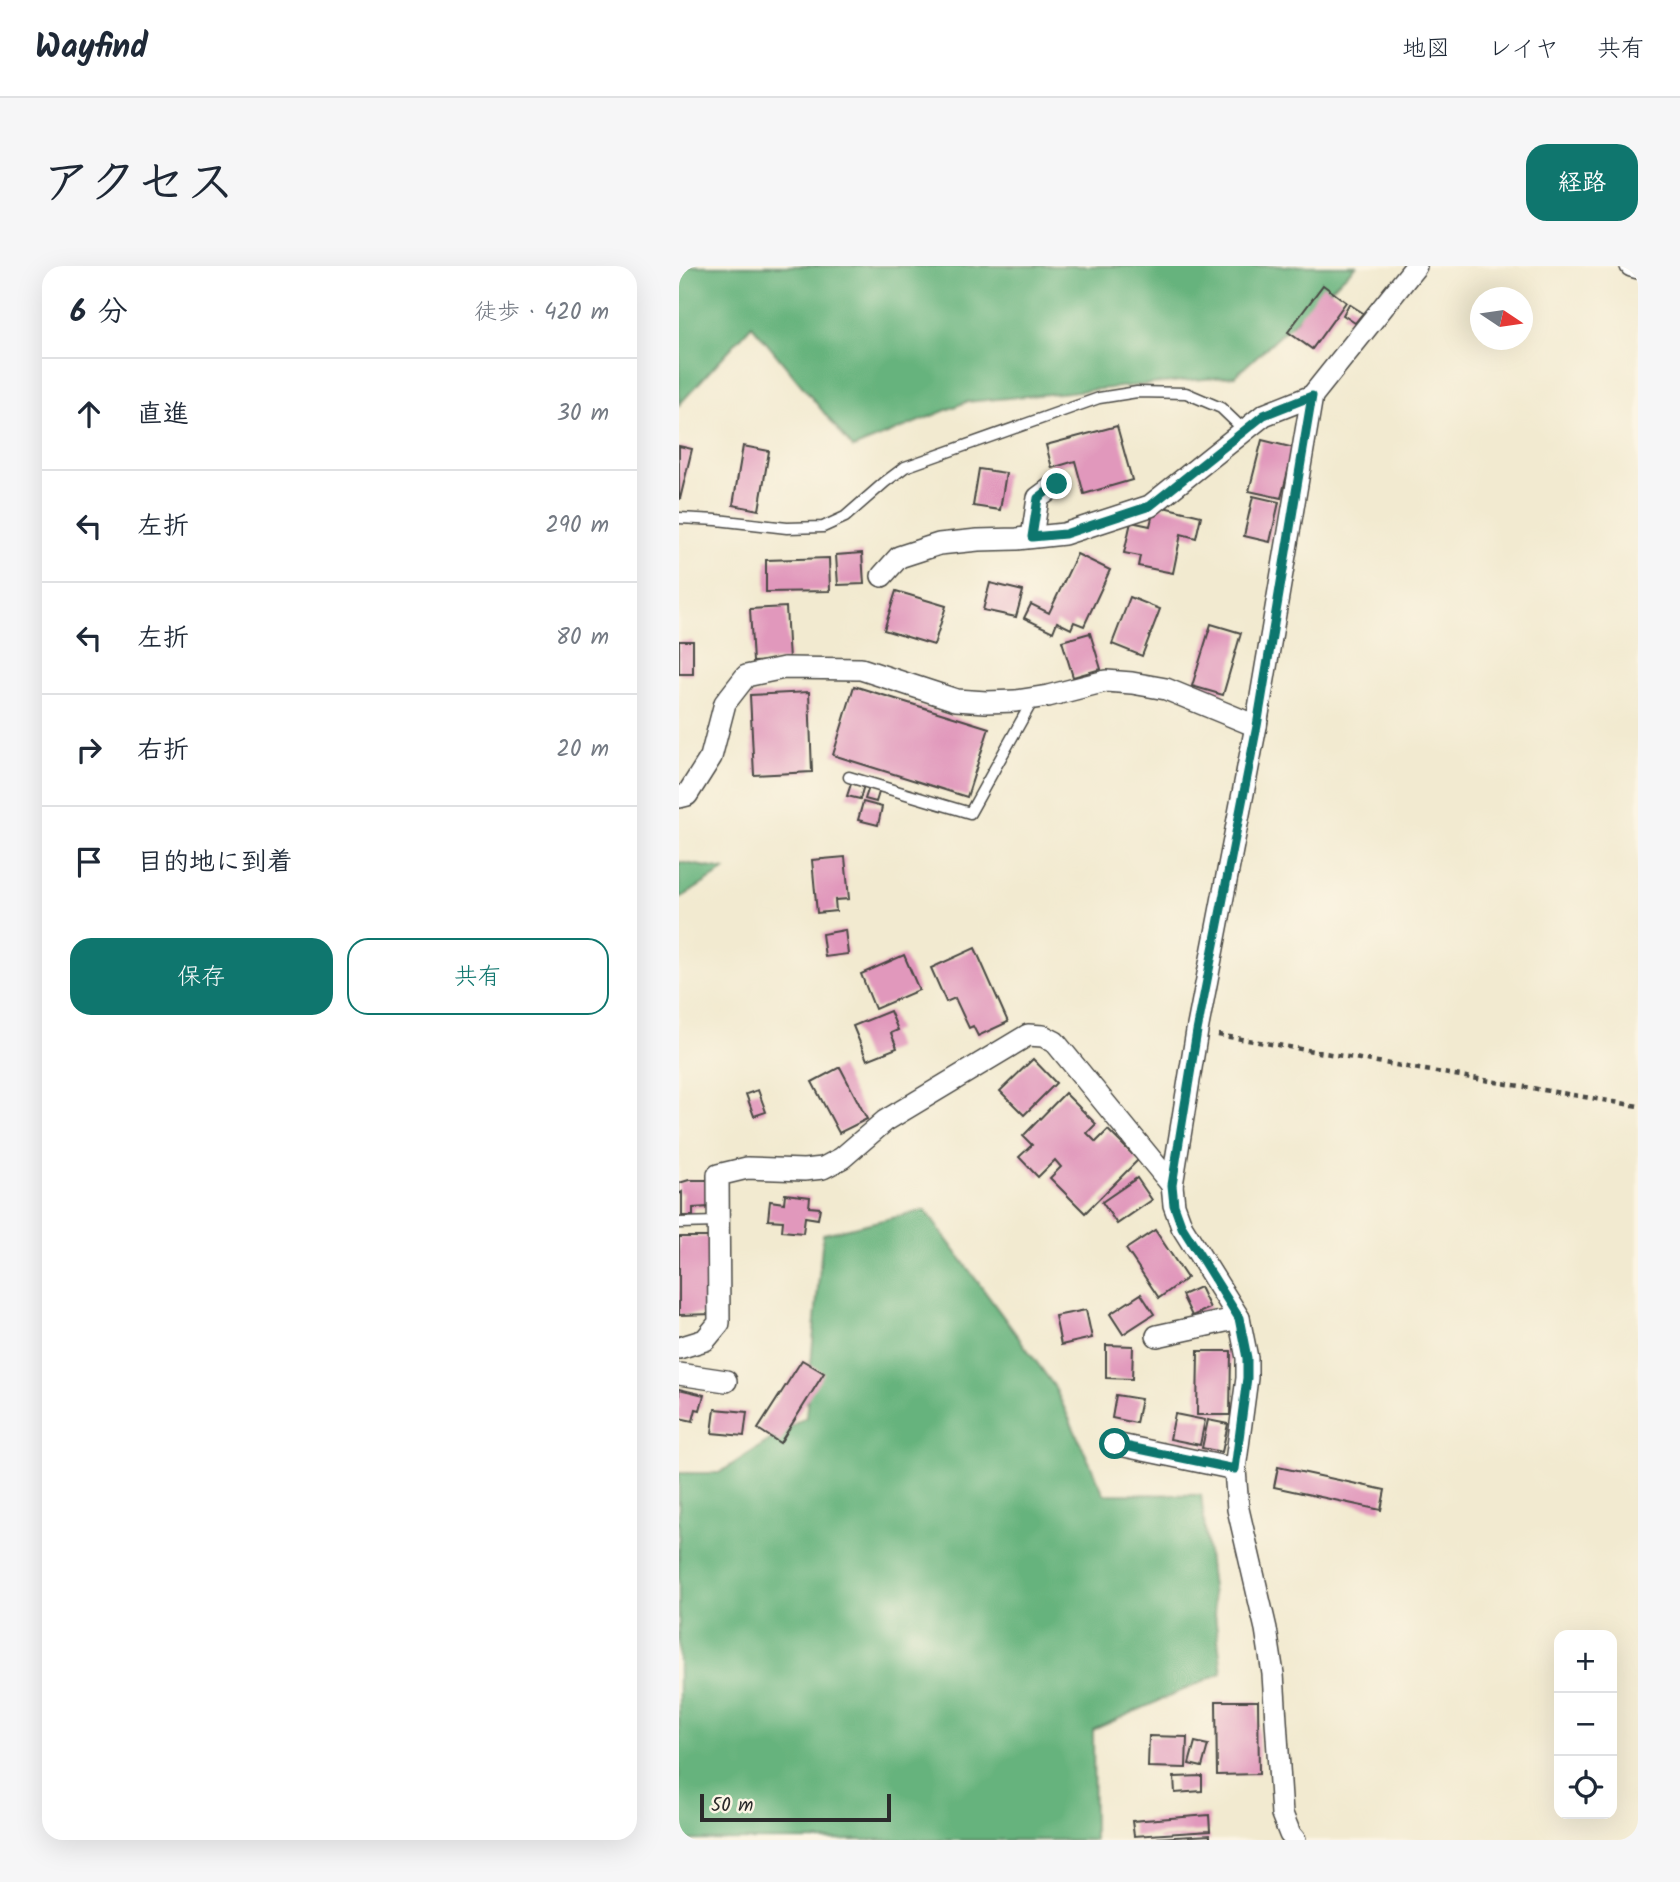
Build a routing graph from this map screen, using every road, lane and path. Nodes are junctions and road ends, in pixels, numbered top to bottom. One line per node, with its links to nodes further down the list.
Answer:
1 (1416, 266): 4 (street)
2 (1631, 266): 3 (street)
3 (1638, 268)
4 (1312, 396): 5 (street); 11 (street)
5 (1245, 431): 7 (lane); 8 (street)
6 (1057, 484): 8 (street)
7 (679, 518)
8 (1032, 537): 9 (street)
9 (882, 576)
10 (1034, 698): 11 (street); 12 (lane); 13 (street)
11 (1257, 726): 14 (street)
12 (849, 777)
13 (679, 797)
14 (1197, 1031): 15 (path); 16 (street)
15 (1638, 1105)
16 (1172, 1185): 17 (street); 19 (street)
17 (718, 1222): 18 (lane); 21 (street)
18 (679, 1223)
19 (1239, 1318): 20 (street); 25 (street)
20 (1157, 1336)
21 (679, 1348)
22 (679, 1374): 23 (street)
23 (726, 1381)
24 (1115, 1444): 25 (street)
25 (1235, 1469): 26 (street)
26 (1296, 1840)

